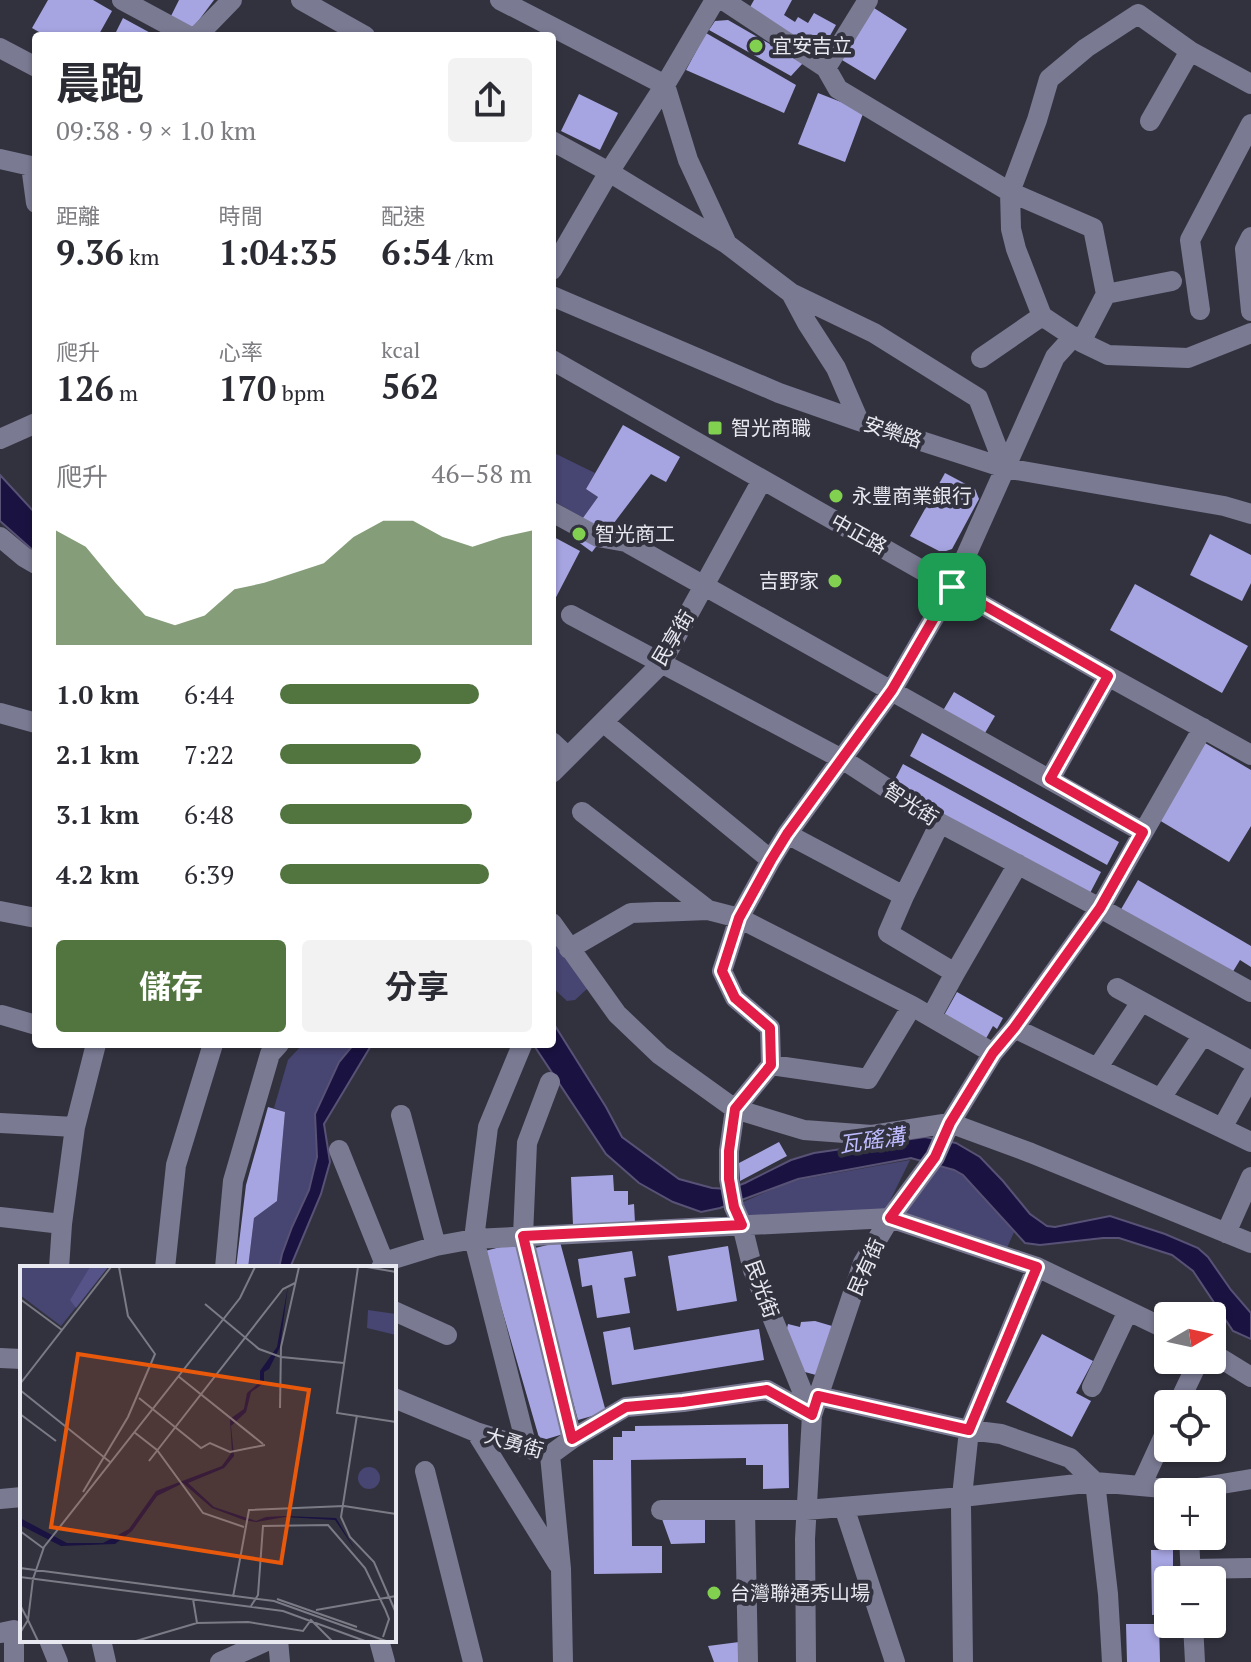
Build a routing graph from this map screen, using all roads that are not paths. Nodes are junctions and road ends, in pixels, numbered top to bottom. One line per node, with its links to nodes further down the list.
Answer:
1 (232, 0): 10 (street)
2 (301, 0): 11 (street)
3 (500, 0): 17 (street)
4 (715, 0): 17 (street)
5 (723, 0): 15 (street)
6 (868, 0): 15 (street)
7 (128, 1): 9 (street)
8 (1138, 7): 13 (street); 24 (street)
9 (182, 32)
10 (201, 32)
11 (358, 32)
12 (0, 48): 14 (street)
13 (1190, 51): 16 (street); 18 (street)
14 (32, 65)
15 (826, 68): 24 (street)
16 (1248, 75)
17 (665, 85): 22 (street); 26 (street)
18 (1150, 121)
19 (1251, 124): 32 (street)
20 (556, 143): 22 (street)
21 (0, 159): 23 (street)
22 (609, 172): 26 (street); 27 (street)
23 (32, 173)
24 (1010, 192): 30 (street); 34 (street)
25 (1251, 237): 33 (street)
26 (727, 244): 29 (street)
27 (556, 256)
28 (1172, 281): 30 (street)
29 (791, 293): 39 (street); 42 (street)
30 (1106, 294): 36 (street)
31 (556, 298): 39 (street, 安樂路)
32 (1200, 310)
33 (1251, 311)
34 (1042, 316): 36 (street); 37 (street)
35 (1251, 333): 36 (street)
36 (1078, 339): 42 (street)
37 (981, 358)
38 (556, 362): 43 (street, 中正路)
39 (859, 421): 42 (street, 安樂路)
40 (32, 425): 41 (street)
41 (0, 439)
42 (1005, 468): 45 (street, 安樂路); 49 (street)
43 (762, 480): 48 (street, 民享街); 49 (street, 中正路)
44 (556, 514): 48 (street)
45 (1251, 514)
46 (0, 537): 47 (street)
47 (32, 562)
48 (703, 587): 51 (street, 民享街); 53 (street)
49 (952, 587): 52 (street, 中正路); 53 (street)
50 (571, 615): 51 (street, 智光街)
51 (661, 664): 56 (street, 民享街); 61 (street, 智光街)
52 (1108, 676): 57 (street, 中正路); 63 (street)
53 (892, 690): 61 (street); 63 (street)
54 (0, 713): 55 (street)
55 (32, 722)
56 (603, 722): 60 (street, 民享街); 68 (street)
57 (1203, 728): 59 (street, 中正路); 66 (street, 民有街)
58 (556, 746): 60 (street)
59 (1251, 755)
60 (568, 757): 62 (street, 民享街)
61 (842, 759): 65 (street, 智光街); 67 (street)
62 (556, 769)
63 (1050, 779): 66 (street)
64 (582, 812): 72 (street)
65 (940, 823): 69 (street, 智光街); 70 (street)
66 (1143, 832): 71 (street, 民有街)
67 (787, 834): 68 (street); 70 (street)
68 (771, 860): 75 (street)
69 (1018, 864): 71 (street, 智光街); 78 (street)
70 (904, 896): 78 (street)
71 (1100, 908): 80 (street, 智光街); 86 (street, 民有街)
72 (708, 910): 75 (street); 77 (street)
73 (0, 911): 74 (street)
74 (32, 917)
75 (739, 918): 82 (street); 94 (street)
76 (556, 929): 77 (street)
77 (569, 949): 99 (street)
78 (955, 973): 84 (street)
79 (1117, 988): 81 (street)
80 (1251, 992)
81 (1141, 1002): 87 (street); 95 (street)
82 (912, 1006): 84 (street); 94 (street)
83 (2, 1015): 85 (street)
84 (931, 1017): 92 (street)
85 (32, 1024)
86 (1014, 1028): 92 (street, 民有街); 95 (street)
87 (1203, 1035): 93 (street); 98 (street)
88 (95, 1048): 103 (street)
89 (212, 1048): 119 (street)
90 (267, 1048): 120 (street)
91 (521, 1048): 114 (street)
92 (993, 1053): 102 (street, 民有街)
93 (1251, 1061)
94 (771, 1065): 99 (street)
95 (1098, 1067): 98 (street)
96 (1251, 1076): 104 (street)
97 (550, 1082): 113 (street)
98 (1161, 1098): 104 (street)
99 (735, 1109): 102 (street); 108 (street, 民光街)
100 (401, 1115): 116 (street)
101 (0, 1123): 103 (street)
102 (950, 1123): 110 (street, 民有街); 112 (street)
103 (75, 1127): 111 (street)
104 (1222, 1128): 105 (street)
105 (1251, 1142)
106 (339, 1150): 117 (street)
107 (1251, 1177): 112 (street)
108 (738, 1216): 110 (street); 113 (street); 132 (street, 民光街)
109 (0, 1217): 111 (street)
110 (890, 1218): 121 (street); 132 (street, 民有街)
111 (62, 1224): 118 (street)
112 (1226, 1233): 115 (street)
113 (523, 1236): 114 (street); 135 (street)
114 (474, 1239): 116 (street); 136 (street)
115 (1251, 1243)
116 (436, 1246): 117 (street)
117 (382, 1265)
118 (59, 1266)
119 (165, 1266)
120 (225, 1266)
121 (1037, 1267): 122 (street); 133 (street)
122 (1128, 1311): 124 (street); 130 (street)
123 (396, 1312): 125 (street)
124 (1154, 1323)
125 (447, 1335)
126 (0, 1358): 127 (street)
127 (20, 1359)
128 (1226, 1362): 129 (street)
129 (1251, 1377)
130 (1092, 1387)
131 (396, 1399): 134 (street, 大勇街)
132 (815, 1406): 133 (street, 大勇街); 135 (street, 大勇街); 151 (street)
133 (969, 1430): 141 (street, 大勇街); 146 (street)
134 (476, 1432): 136 (street, 大勇街); 153 (street)
135 (572, 1439): 137 (street, 大勇街)
136 (527, 1448): 137 (street, 大勇街)
137 (550, 1455): 153 (street)
138 (1154, 1458): 143 (street)
139 (425, 1471): 168 (street)
140 (1251, 1479): 142 (street)
141 (1095, 1482): 143 (street); 146 (street); 174 (street)
142 (1226, 1484)
143 (1141, 1486): 144 (street)
144 (1154, 1487)
145 (20, 1497): 147 (street)
146 (962, 1497): 148 (street); 173 (street)
147 (0, 1499)
148 (844, 1507): 151 (street); 172 (street)
149 (661, 1510): 150 (street)
150 (745, 1510): 151 (street); 170 (street)
151 (806, 1510): 171 (street)
152 (1251, 1568): 154 (street)
153 (561, 1569): 169 (street)
154 (1226, 1570)
155 (12, 1630): 163 (street)
156 (1194, 1638): 175 (street)
157 (50, 1642): 164 (street)
158 (101, 1642): 165 (street)
159 (262, 1642): 162 (street)
160 (278, 1642): 166 (street)
161 (380, 1642): 167 (street)
162 (225, 1653)
163 (14, 1662)
164 (58, 1662)
165 (106, 1662)
166 (280, 1662)
167 (385, 1662)
168 (473, 1662)
169 (563, 1662)
170 (748, 1662)
171 (806, 1662)
172 (895, 1662)
173 (963, 1662)
174 (1112, 1662)
175 (1195, 1662)

